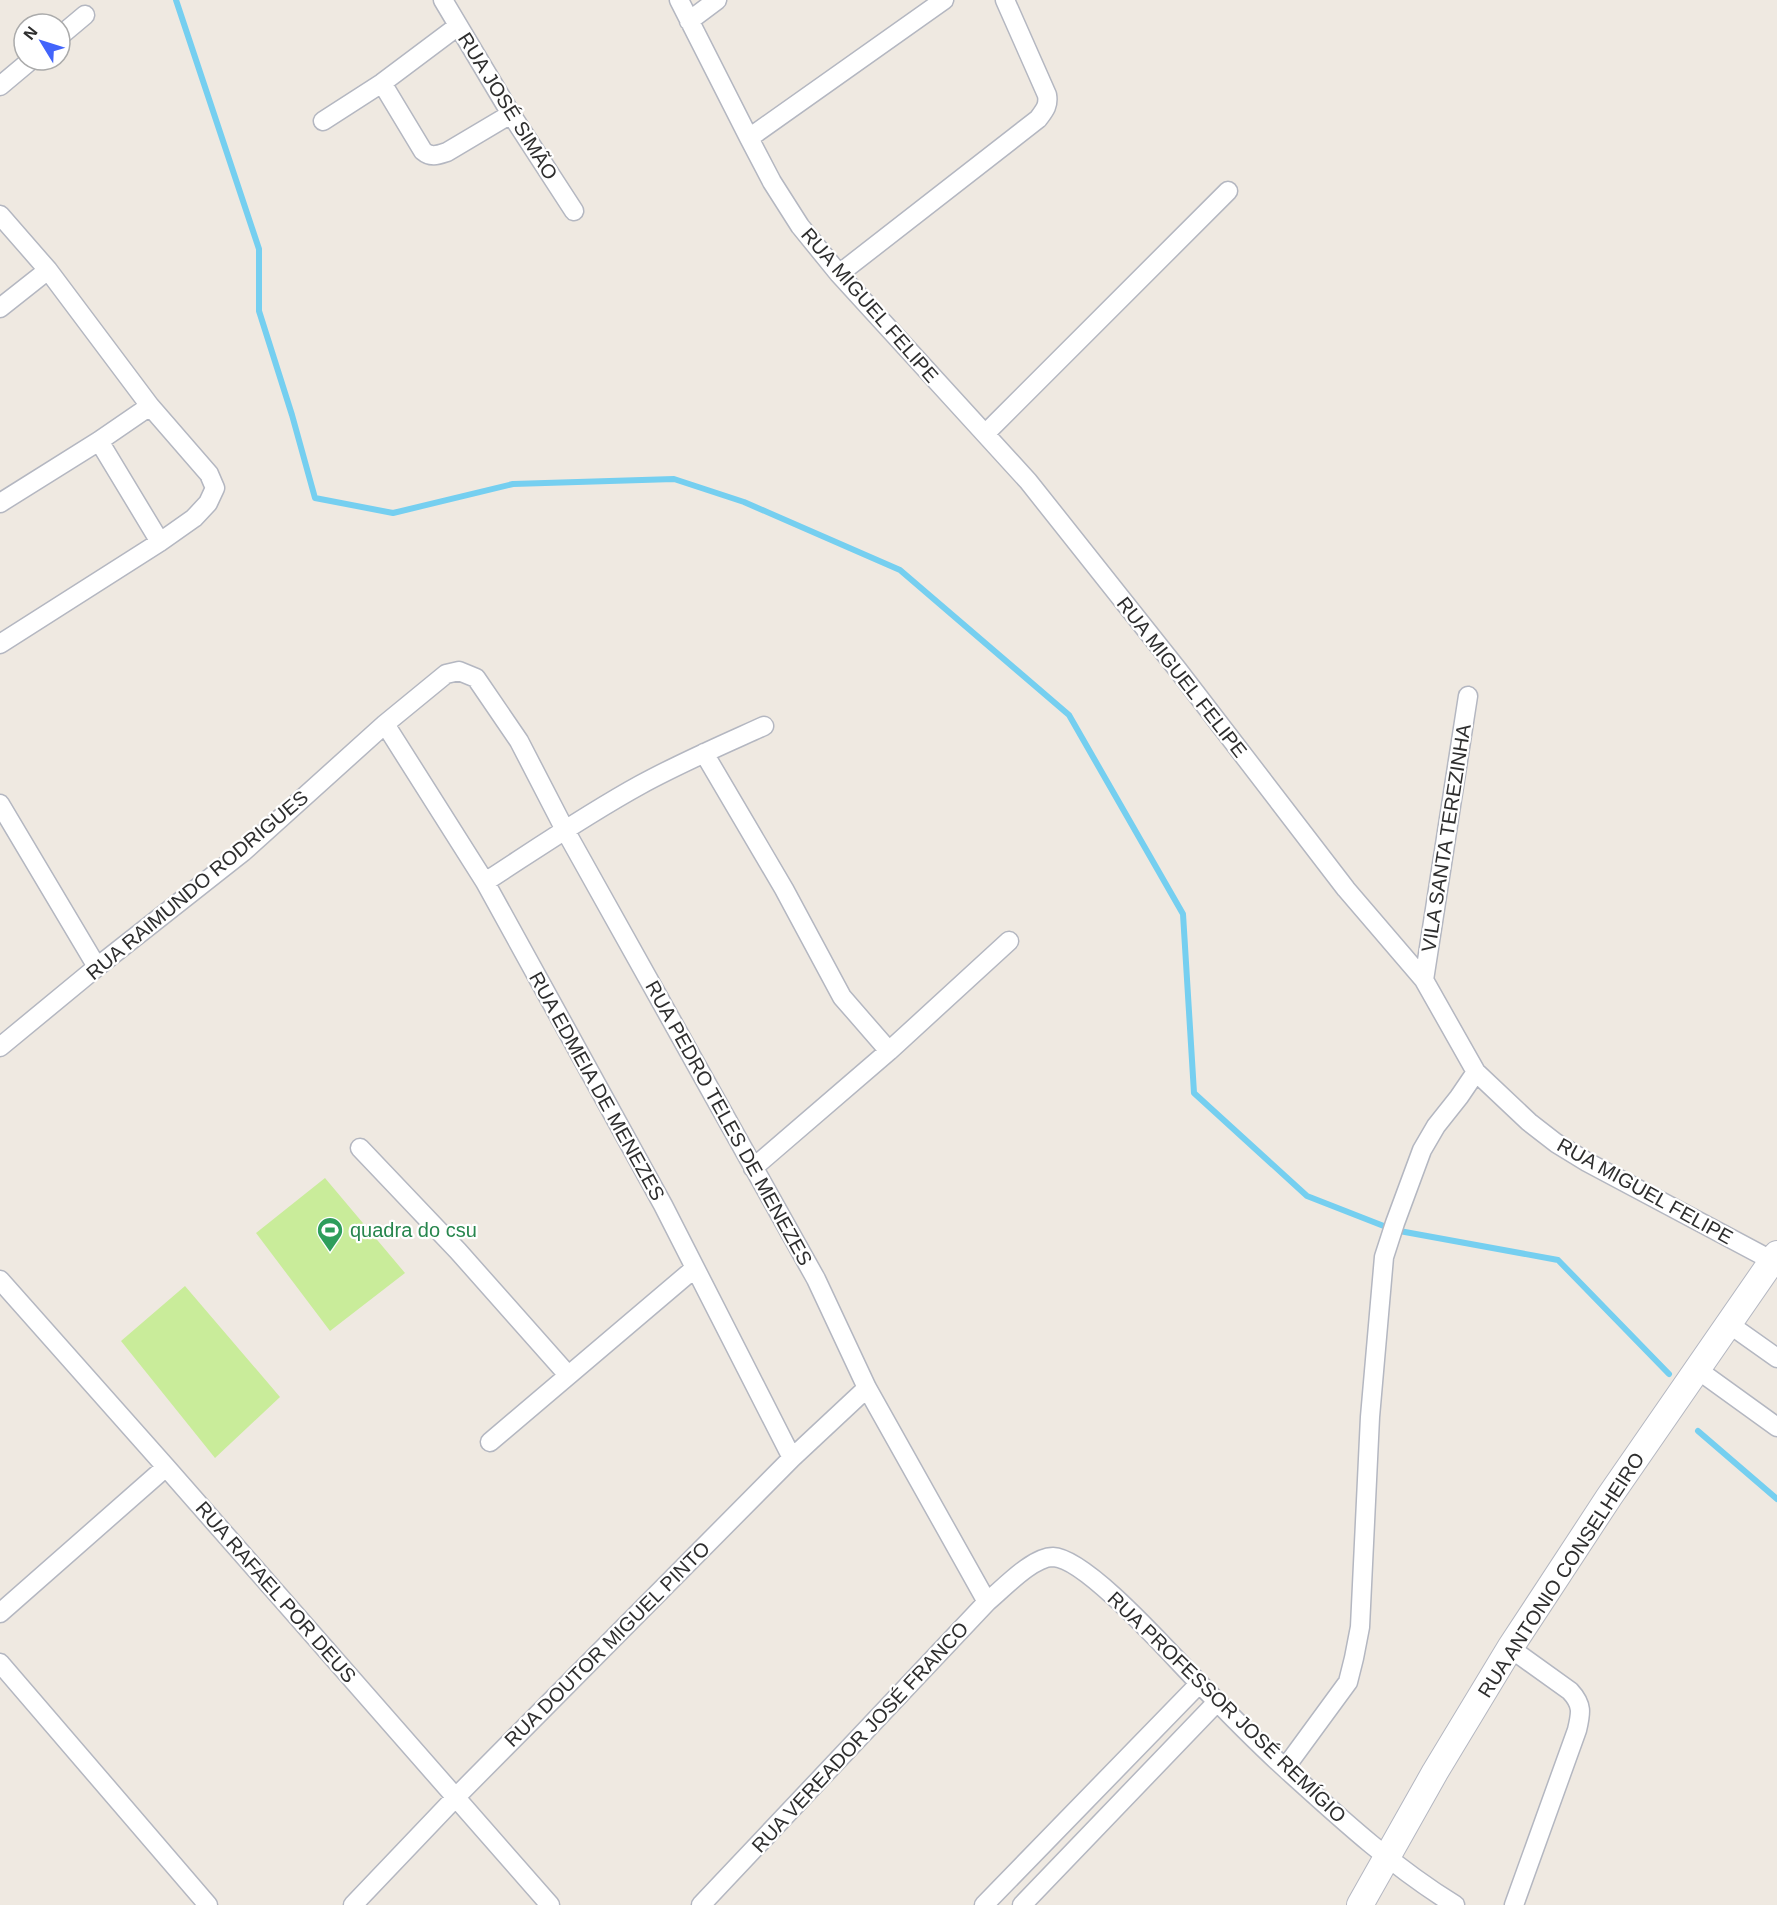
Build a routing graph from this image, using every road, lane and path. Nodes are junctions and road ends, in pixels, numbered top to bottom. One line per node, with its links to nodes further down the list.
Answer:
1 (443, 0): 9 (street, RUA JOSÉ SIMÃO)
2 (679, 0): 7 (street, RUA MIGUEL FELIPE)
3 (717, 0): 7 (street)
4 (944, 0): 15 (street)
5 (1005, 0): 20 (street)
6 (85, 15): 8 (street)
7 (689, 21): 15 (street, RUA MIGUEL FELIPE)
8 (72, 26)
9 (458, 26): 11 (street); 13 (street, RUA JOSÉ SIMÃO)
10 (17, 72): 12 (street)
11 (382, 83): 13 (street); 14 (street)
12 (0, 87)
13 (511, 114): 17 (street, RUA JOSÉ SIMÃO)
14 (323, 121)
15 (749, 138): 20 (street, RUA MIGUEL FELIPE)
16 (1228, 191): 23 (street)
17 (574, 211)
18 (0, 215): 19 (street)
19 (48, 270): 21 (street); 22 (street)
20 (839, 273): 23 (street, RUA MIGUEL FELIPE)
21 (0, 308)
22 (150, 406): 24 (street); 26 (street)
23 (986, 433): 38 (street, RUA MIGUEL FELIPE)
24 (99, 441): 25 (street); 26 (street)
25 (0, 503)
26 (160, 542): 27 (street)
27 (0, 644)
28 (446, 674): 30 (street, RUA RAIMUNDO RODRIGUES); 34 (street, RUA PEDRO TELES DE MENEZES)
29 (1468, 696): 38 (street, VILA SANTA TEREZINHA)
30 (385, 724): 35 (street, RUA EDMEIA DE MENEZES); 37 (street, RUA RAIMUNDO RODRIGUES)
31 (764, 726): 32 (street)
32 (704, 753): 34 (street); 40 (street)
33 (0, 804): 37 (street)
34 (565, 830): 35 (street); 43 (street, RUA PEDRO TELES DE MENEZES)
35 (485, 882): 45 (street, RUA EDMEIA DE MENEZES)
36 (1009, 941): 40 (street)
37 (97, 967): 39 (street, RUA RAIMUNDO RODRIGUES)
38 (1424, 980): 41 (street, RUA MIGUEL FELIPE)
39 (0, 1047)
40 (889, 1051): 43 (street)
41 (1476, 1072): 44 (street, RUA MIGUEL FELIPE); 63 (street)
42 (360, 1148): 50 (street)
43 (753, 1168): 51 (street, RUA PEDRO TELES DE MENEZES)
44 (1775, 1257): 47 (street, RUA ANTONIO CONSELHEIRO)
45 (695, 1268): 50 (street); 54 (street, RUA EDMEIA DE MENEZES)
46 (0, 1280): 55 (street, RUA RAFAEL POR DEUS)
47 (1729, 1324): 48 (street); 49 (street, RUA ANTONIO CONSELHEIRO)
48 (1777, 1358)
49 (1698, 1370): 52 (street); 59 (street, RUA ANTONIO CONSELHEIRO)
50 (568, 1375): 53 (street)
51 (867, 1388): 54 (street, RUA DOUTOR MIGUEL PINTO); 57 (street, RUA PEDRO TELES DE MENEZES)
52 (1777, 1427)
53 (490, 1442)
54 (792, 1458): 64 (street, RUA DOUTOR MIGUEL PINTO)
55 (166, 1467): 58 (street); 64 (street, RUA RAFAEL POR DEUS)
56 (1022, 1573): 57 (street, RUA VEREADOR JOSÉ FRANCO); 61 (street, RUA PROFESSOR JOSÉ REMÍGIO)
57 (987, 1602): 69 (street, RUA VEREADOR JOSÉ FRANCO)
58 (0, 1613)
59 (1510, 1648): 65 (street, RUA ANTONIO CONSELHEIRO); 74 (street)
60 (0, 1663): 66 (street)
61 (1199, 1684): 62 (street, RUA PROFESSOR JOSÉ REMÍGIO); 70 (street)
62 (1217, 1702): 63 (street, RUA PROFESSOR JOSÉ REMÍGIO); 71 (street)
63 (1285, 1768): 65 (street, RUA PROFESSOR JOSÉ REMÍGIO)
64 (455, 1798): 67 (street, RUA DOUTOR MIGUEL PINTO); 68 (street, RUA RAFAEL POR DEUS)
65 (1388, 1859): 72 (street, RUA ANTONIO CONSELHEIRO); 73 (street, RUA PROFESSOR JOSÉ REMÍGIO)
66 (208, 1905)
67 (352, 1905)
68 (550, 1905)
69 (701, 1905)
70 (984, 1905)
71 (1022, 1905)
72 (1360, 1905)
73 (1455, 1905)
74 (1514, 1905)

